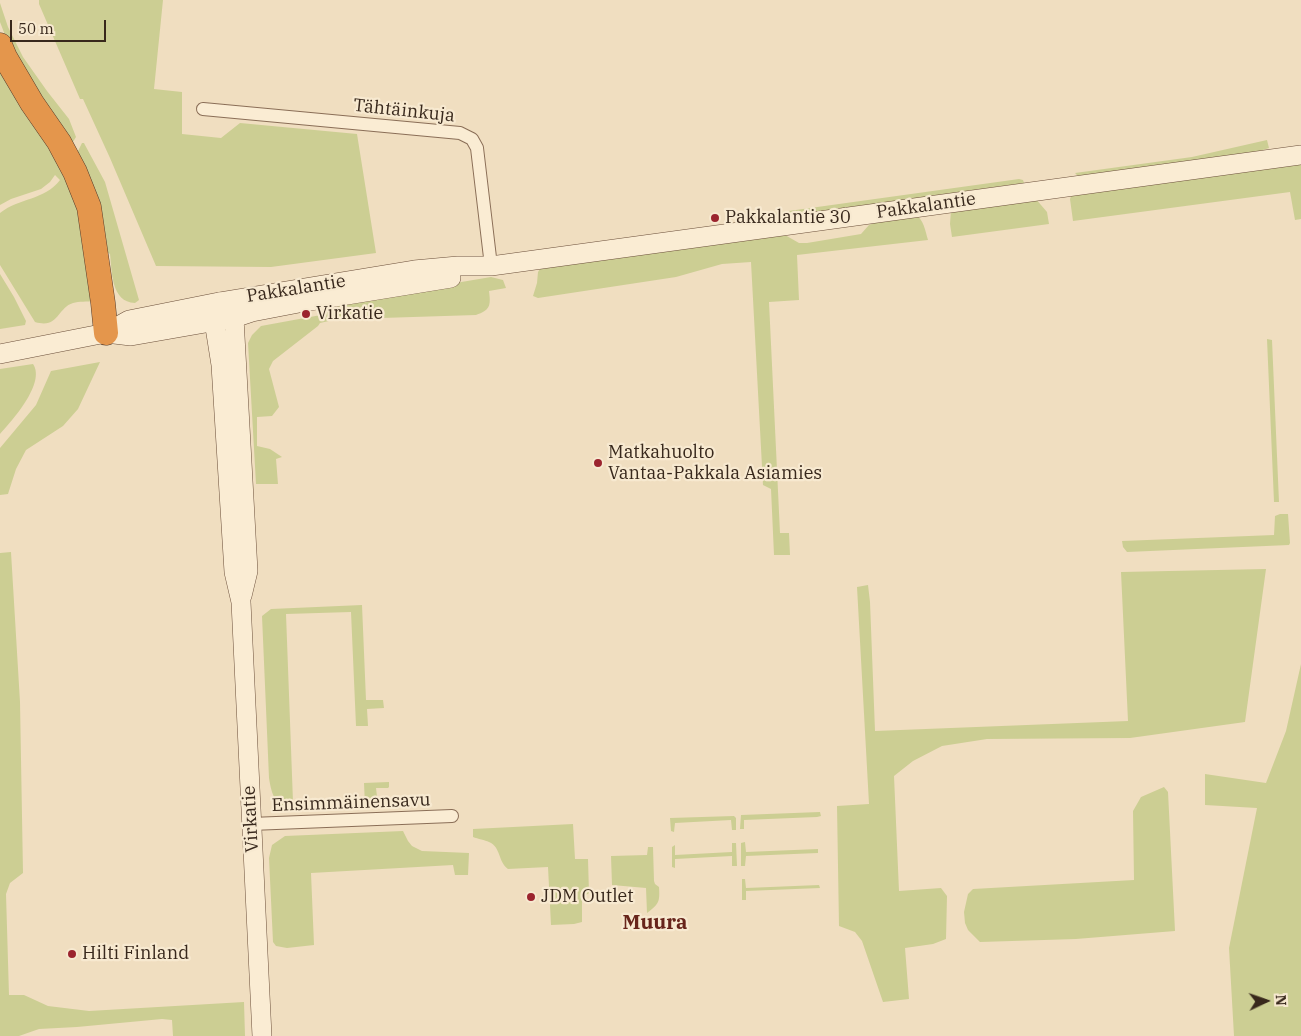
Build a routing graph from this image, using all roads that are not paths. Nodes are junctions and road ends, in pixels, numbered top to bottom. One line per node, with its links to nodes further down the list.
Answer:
1 (0, 45): 8 (highway)
2 (203, 109): 4 (street, Tähtäinkuja)
3 (1301, 155): 4 (main road, Pakkalantie)
4 (491, 266): 5 (main road, Pakkalantie); 6 (main road, Pakkalantie)
5 (219, 302): 6 (main road); 7 (main road, Virkatie); 8 (main road, Pakkalantie)
6 (234, 318): 7 (main road, Pakkalantie); 10 (main road, Virkatie)
7 (214, 321): 8 (main road, Pakkalantie); 10 (main road, Virkatie)
8 (106, 332): 9 (main road, Pakkalantie)
9 (0, 354)
10 (241, 602): 12 (main road, Virkatie)
11 (452, 816): 12 (street, Ensimmäinensavu)
12 (251, 824): 13 (main road, Virkatie)
13 (262, 1036)

